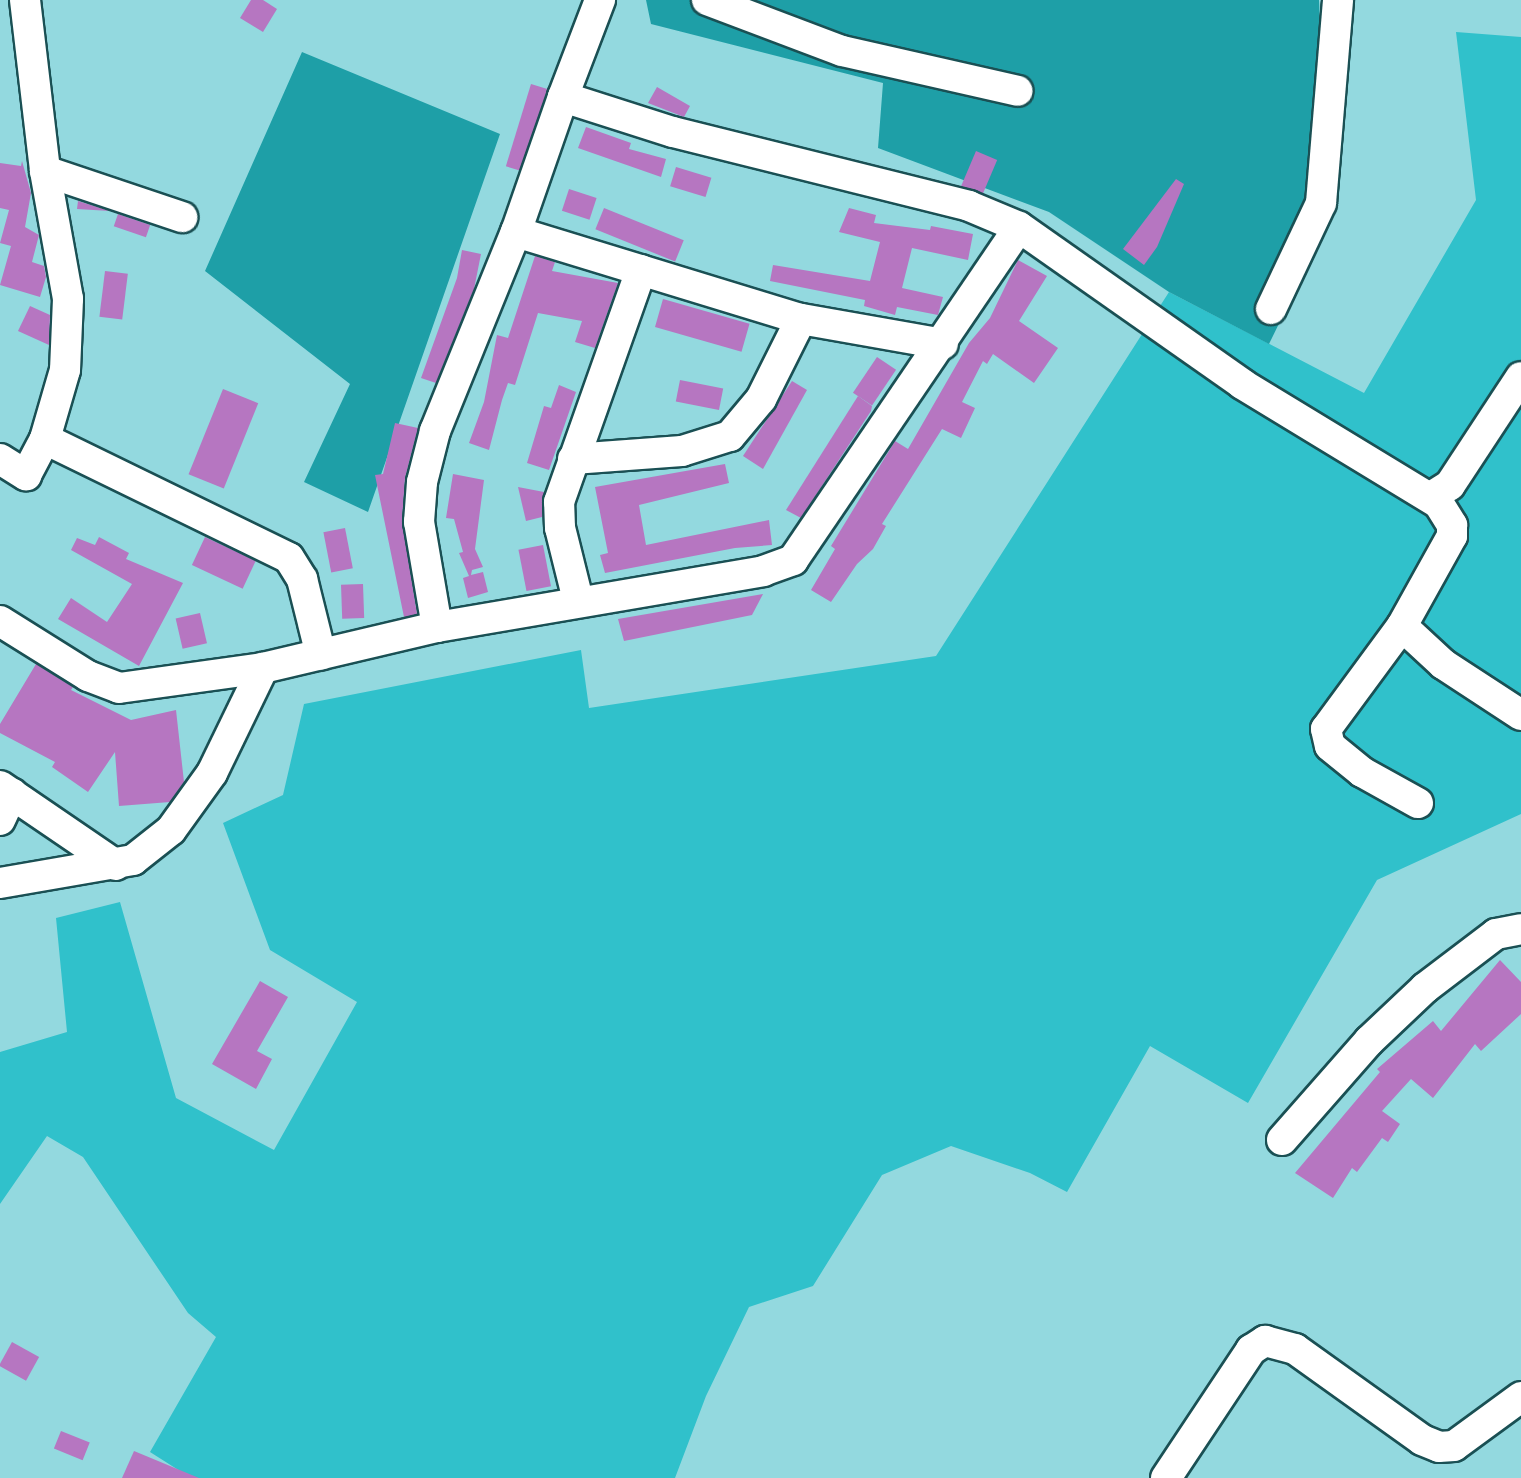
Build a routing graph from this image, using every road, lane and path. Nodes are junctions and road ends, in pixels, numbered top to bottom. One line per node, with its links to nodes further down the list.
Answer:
1 (25, 0): 7 (street)
2 (600, 0): 6 (street)
3 (707, 0): 5 (street)
4 (1338, 0): 12 (street)
5 (1018, 91)
6 (563, 97): 9 (street); 10 (street)
7 (45, 171): 8 (street); 16 (street)
8 (182, 217)
9 (1019, 227): 14 (street); 19 (street)
10 (516, 232): 11 (street); 23 (street)
11 (641, 270): 13 (street); 18 (street)
12 (1271, 309)
13 (800, 318): 14 (street); 18 (street)
14 (943, 344): 20 (street)
15 (1521, 377): 19 (street)
16 (45, 439): 17 (street); 24 (street)
17 (0, 459)
18 (573, 459): 20 (street)
19 (1431, 497): 22 (street)
20 (578, 600): 23 (street)
21 (0, 621): 25 (street)
22 (1402, 626): 26 (street); 28 (street)
23 (437, 627): 24 (street)
24 (321, 655): 25 (street)
25 (263, 668): 29 (street)
26 (1521, 715)
27 (4, 800): 29 (street)
28 (1418, 803)
29 (116, 865): 30 (street)
30 (0, 883)
31 (1521, 929): 32 (street)
32 (1282, 1140)
33 (1521, 1397): 34 (street)
34 (1166, 1478)

